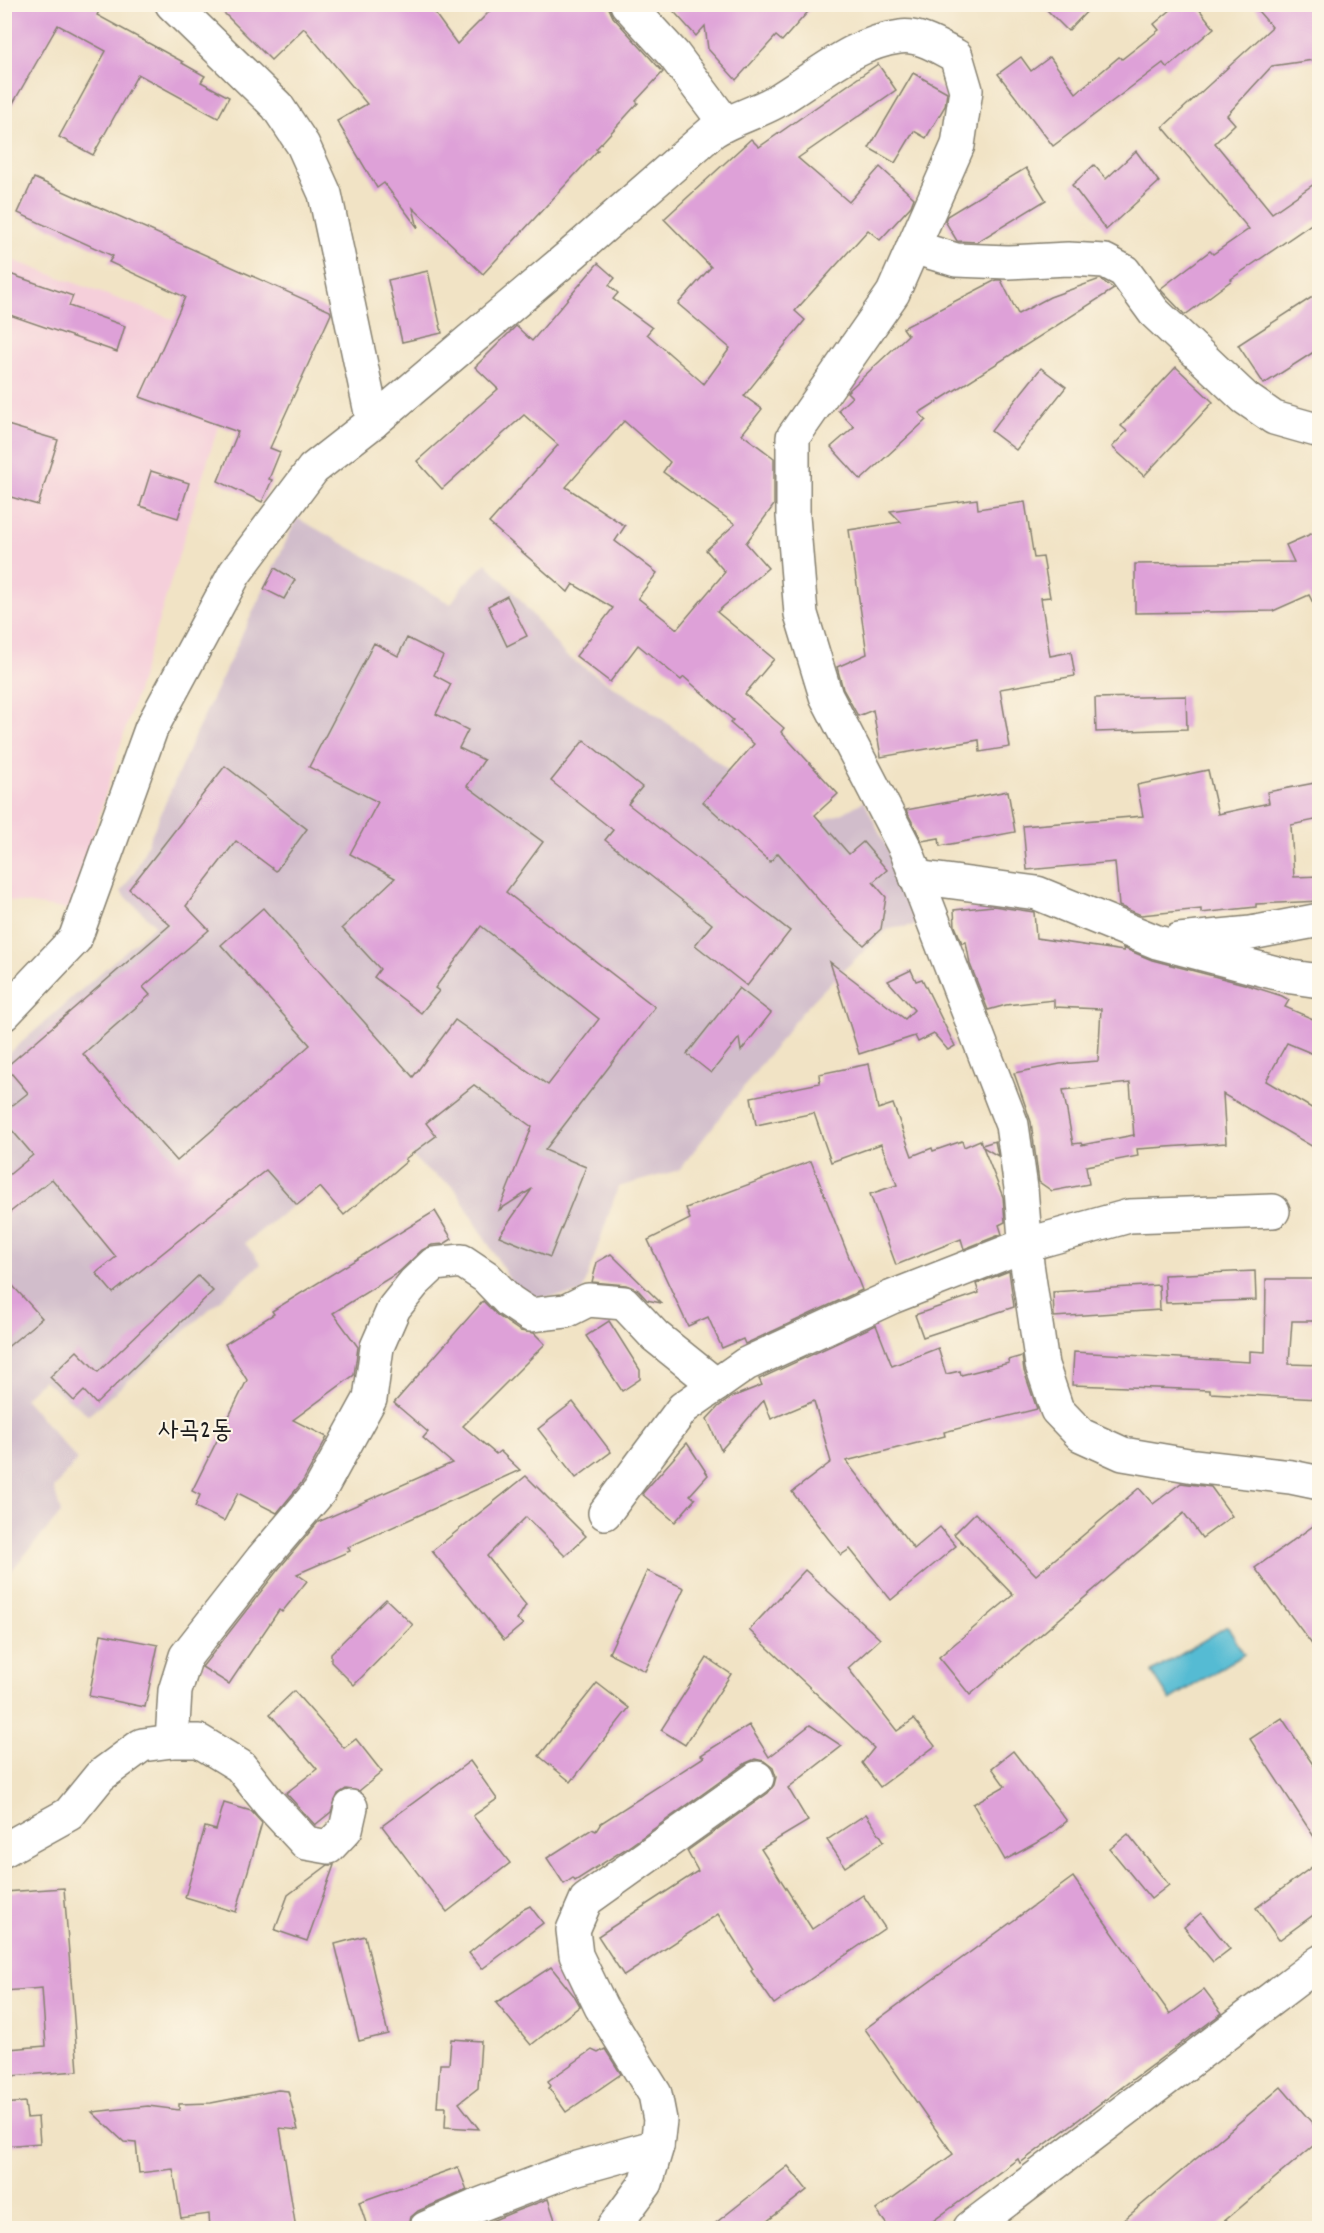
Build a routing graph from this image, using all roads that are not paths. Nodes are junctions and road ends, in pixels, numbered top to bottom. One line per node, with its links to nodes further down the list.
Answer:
1 (172, 4): 5 (street)
2 (627, 4): 3 (street)
3 (725, 123): 4 (street); 5 (street)
4 (913, 247): 6 (street); 7 (street)
5 (373, 422): 11 (street)
6 (1320, 431)
7 (916, 877): 9 (street); 13 (street)
8 (1320, 921): 9 (street)
9 (1156, 942): 10 (street)
10 (1320, 981)
11 (4, 1014)
12 (1273, 1211): 13 (street)
13 (1025, 1245): 14 (street); 15 (street)
14 (716, 1385): 16 (street); 17 (street)
15 (1320, 1483)
16 (605, 1513)
17 (172, 1740): 19 (street); 20 (street)
18 (757, 1778): 22 (street)
19 (351, 1807)
20 (4, 1850)
21 (1320, 1962): 25 (street)
22 (657, 2146): 23 (street); 24 (street)
23 (426, 2229)
24 (614, 2229)
25 (970, 2229)

